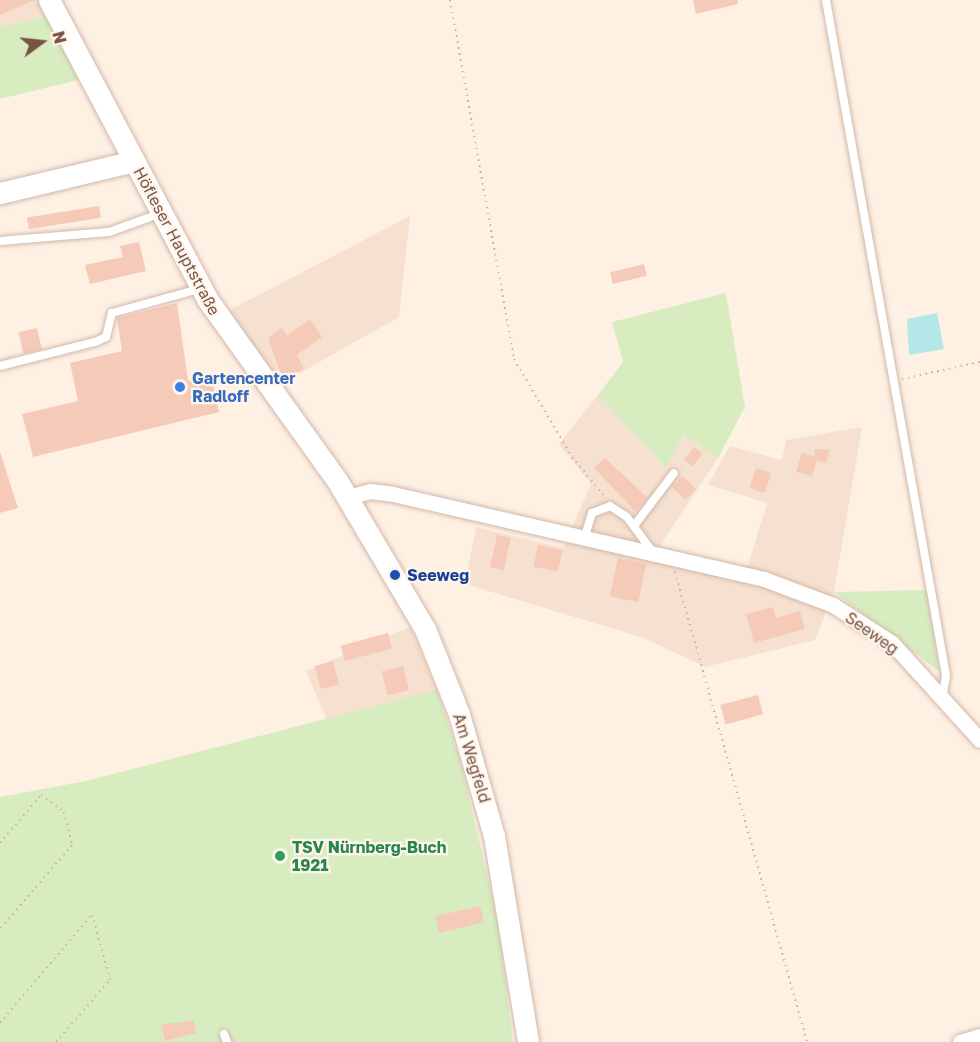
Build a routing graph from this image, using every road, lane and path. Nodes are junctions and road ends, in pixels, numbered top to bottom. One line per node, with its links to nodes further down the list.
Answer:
1 (49, 0): 4 (street, Höfleser Hauptstraße)
2 (450, 0): 14 (path)
3 (826, 0): 11 (lane)
4 (134, 161): 5 (street); 6 (street, Höfleser Hauptstraße)
5 (0, 193)
6 (160, 213): 7 (lane); 8 (street, Höfleser Hauptstraße)
7 (0, 241)
8 (201, 289): 10 (lane); 13 (street, Höfleser Hauptstraße)
9 (980, 362): 11 (path)
10 (0, 366)
11 (894, 381): 19 (lane)
12 (674, 473): 15 (lane)
13 (348, 498): 16 (street, Seeweg); 26 (street, Am Wegfeld)
14 (609, 506): 15 (lane); 16 (lane)
15 (634, 526): 17 (lane)
16 (585, 536): 17 (street, Seeweg)
17 (652, 551): 18 (street, Seeweg)
18 (676, 558): 19 (street, Seeweg); 27 (path)
19 (943, 693): 20 (street, Seeweg)
20 (980, 740)
21 (0, 843): 22 (path)
22 (0, 929)
23 (0, 1023): 25 (path)
24 (980, 1036): 28 (street)
25 (56, 1042)
26 (528, 1042)
27 (807, 1042)
28 (960, 1042)

